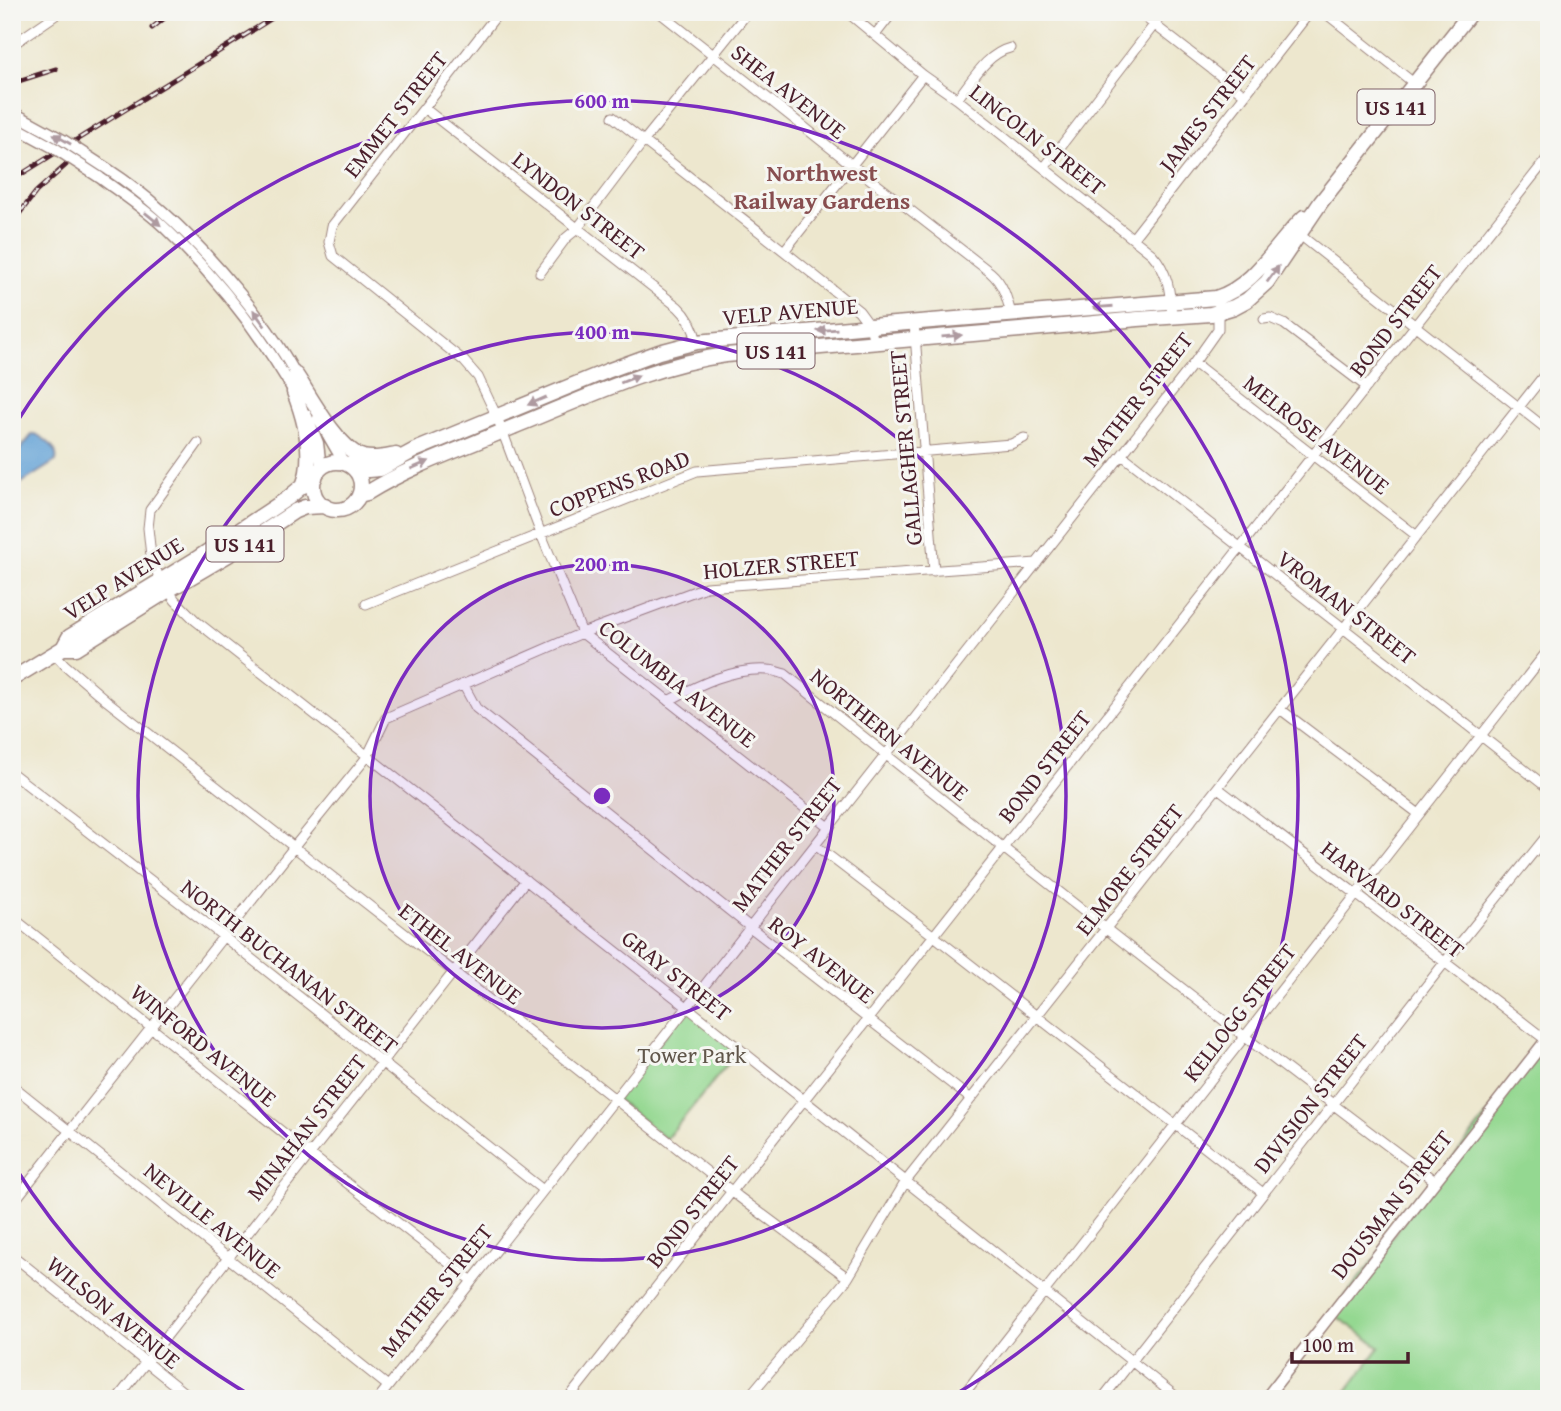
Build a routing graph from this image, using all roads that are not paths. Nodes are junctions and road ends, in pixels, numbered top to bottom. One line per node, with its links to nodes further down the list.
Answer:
1 (60, 12): 14 (street)
2 (499, 12): 21 (street, EMMET STREET)
3 (659, 12): 16 (street, SHEA AVENUE)
4 (748, 12): 16 (street)
5 (847, 12): 13 (street, LINCOLN STREET)
6 (893, 12): 13 (street)
7 (1138, 12): 12 (street)
8 (1164, 12): 12 (street)
9 (1310, 12): 19 (street, JAMES STREET)
10 (1324, 12): 18 (street)
11 (1471, 12): 18 (main road, US 141)
12 (1154, 24): 19 (street); 28 (street)
13 (875, 35): 17 (street, LINCOLN STREET)
14 (12, 45)
15 (1010, 48): 20 (street)
16 (714, 55): 25 (street); 27 (street, SHEA AVENUE)
17 (923, 75): 20 (street, LINCOLN STREET); 27 (street)
18 (1415, 83): 29 (main road, US 141)
19 (1245, 95): 32 (street, JAMES STREET)
20 (957, 99): 28 (street, LINCOLN STREET)
21 (424, 108): 30 (street, LYNDON STREET); 33 (street, EMMET STREET)
22 (12, 112): 48 (street, one-way to 22, bridge)
23 (613, 117): 25 (street, GALLAGHER STREET)
24 (12, 125): 50 (street, one-way to 50, bridge)
25 (643, 142): 30 (street); 34 (street, GALLAGHER STREET)
26 (1549, 156): 41 (street, BOND STREET)
27 (852, 165): 34 (street); 38 (street, SHEA AVENUE)
28 (1044, 168): 32 (street, LINCOLN STREET)
29 (1321, 202): 31 (main road, US 141); 36 (main road, US 141)
30 (577, 229): 35 (street); 44 (street, LYNDON STREET)
31 (1300, 235): 36 (main road, US 141, one-way to 31); 41 (street)
32 (1133, 238): 37 (street, LINCOLN STREET)
33 (329, 242): 52 (street, COLUMBIA AVENUE)
34 (785, 251): 42 (street, GALLAGHER STREET)
35 (540, 273)
36 (1218, 305): 37 (main road, VELP AVENUE / US 141); 46 (street, MATHER STREET)
37 (1171, 309): 38 (main road, VELP AVENUE / US 141, one-way to 38); 43 (main road, VELP AVENUE / US 141, one-way to 37)
38 (1011, 314): 40 (main road, VELP AVENUE / US 141)
39 (1264, 318): 49 (street)
40 (914, 323): 42 (main road, VELP AVENUE / US 141); 43 (street, GALLAGHER STREET)
41 (1415, 325): 49 (street, BOND STREET); 51 (street)
42 (870, 326): 44 (main road, VELP AVENUE / US 141, one-way to 44); 45 (street, GALLAGHER STREET)
43 (915, 339): 45 (main road, VELP AVENUE / US 141); 58 (street, GALLAGHER STREET)
44 (697, 342): 52 (main road, VELP AVENUE / US 141, one-way to 52)
45 (874, 342): 54 (main road, VELP AVENUE / US 141, one-way to 45)
46 (1194, 363): 59 (street, MELROSE AVENUE); 60 (street, MATHER STREET)
47 (1549, 369): 51 (street, ELMORE STREET)
48 (296, 375): 57 (main road); 61 (street)
49 (1367, 387): 59 (street, BOND STREET)
50 (294, 392): 62 (main road); 62 (street)
51 (1518, 407): 53 (street); 66 (street, ELMORE STREET)
52 (497, 417): 54 (street, COLUMBIA AVENUE); 57 (main road, VELP AVENUE / US 141)
53 (1549, 431)
54 (503, 432): 63 (main road, VELP AVENUE / US 141, one-way to 54); 65 (street, COLUMBIA AVENUE)
55 (1024, 438): 58 (street, COPPENS ROAD)
56 (198, 443): 70 (street)
57 (415, 450): 61 (main road, VELP AVENUE / US 141)
58 (923, 450): 65 (street, COPPENS ROAD); 69 (street, GALLAGHER STREET)
59 (1313, 455): 66 (street, MELROSE AVENUE); 67 (street, BOND STREET)
60 (1122, 456): 67 (street, VROMAN STREET); 68 (street, MATHER STREET)
61 (347, 464): 62 (main road); 63 (main road)
62 (313, 477): 64 (main road); 70 (main road, VELP AVENUE / US 141)
63 (359, 495): 64 (main road)
64 (325, 506): 70 (main road, VELP AVENUE / US 141)
65 (541, 534): 71 (street, COPPENS ROAD); 73 (street, COLUMBIA AVENUE)
66 (1417, 536): 72 (street, ELMORE STREET)
67 (1240, 548): 72 (street, VROMAN STREET); 91 (street, BOND STREET)
68 (1037, 563): 69 (street, HOLZER STREET); 82 (street, MATHER STREET)
69 (934, 571): 73 (street, HOLZER STREET)
70 (162, 582): 75 (main road, VELP AVENUE / US 141); 81 (street, GRAY STREET)
71 (366, 604)
72 (1343, 628): 79 (street, ELMORE STREET); 80 (street, VROMAN STREET)
73 (582, 633): 77 (street, HOLZER STREET); 78 (street, COLUMBIA AVENUE)
74 (1549, 649): 80 (street, KELLOGG STREET)
75 (58, 650): 76 (main road, VELP AVENUE / US 141); 90 (street, ETHEL AVENUE)
76 (12, 679)
77 (463, 684): 81 (street, HOLZER STREET); 95 (street, ROY AVENUE)
78 (668, 701): 82 (street, NORTHERN AVENUE); 87 (street, COLUMBIA AVENUE)
79 (1280, 709): 84 (street, ELMORE STREET); 86 (street)
80 (1480, 736): 85 (street, VROMAN STREET); 86 (street, KELLOGG STREET)
81 (368, 755): 90 (street, HOLZER STREET); 92 (street, GRAY STREET)
82 (886, 755): 87 (street, MATHER STREET); 91 (street, NORTHERN AVENUE)
83 (12, 774): 98 (street, NORTH BUCHANAN STREET)
84 (1218, 788): 93 (street, HARVARD STREET); 96 (street, ELMORE STREET)
85 (1549, 789)
86 (1419, 814): 93 (street, KELLOGG STREET)
87 (829, 827): 89 (street, MATHER STREET)
88 (1549, 832): 99 (street, DIVISION STREET)
89 (815, 845): 95 (street, MATHER STREET); 97 (street)
90 (294, 847): 98 (street, HOLZER STREET); 100 (street, ETHEL AVENUE)
91 (1003, 848): 96 (street, NORTHERN AVENUE); 97 (street, BOND STREET)
92 (526, 880): 100 (street, MINAHAN STREET); 101 (street, GRAY STREET)
93 (1356, 894): 99 (street, HARVARD STREET); 105 (street, KELLOGG STREET)
94 (12, 916): 104 (street, WINFORD AVENUE)
95 (750, 927): 101 (street, MATHER STREET); 103 (street, ROY AVENUE)
96 (1106, 929): 102 (street, ELMORE STREET); 105 (street, NORTHERN AVENUE)
97 (934, 936): 102 (street); 103 (street, BOND STREET)
98 (223, 937): 104 (street, HOLZER STREET); 107 (street, NORTH BUCHANAN STREET)
99 (1445, 962): 106 (street, HARVARD STREET); 112 (street, DIVISION STREET)
100 (454, 972): 107 (street, MINAHAN STREET); 109 (street, ETHEL AVENUE)
101 (687, 1007): 109 (street, MATHER STREET); 111 (street, GRAY STREET)
102 (1037, 1016): 110 (street, ELMORE STREET); 113 (street)
103 (868, 1019): 110 (street, ROY AVENUE); 111 (street, BOND STREET)
104 (152, 1028): 114 (street, HOLZER STREET); 115 (street, WINFORD AVENUE)
105 (1244, 1036): 112 (street, NORTHERN AVENUE); 113 (street, KELLOGG STREET)
106 (1547, 1038): 117 (street, DOUSMAN STREET)
107 (382, 1063): 115 (street, MINAHAN STREET); 118 (street, NORTH BUCHANAN STREET)
108 (12, 1085): 114 (street, NEVILLE AVENUE)
109 (616, 1099): 118 (street, MATHER STREET); 119 (street, ETHEL AVENUE)
110 (971, 1099): 116 (street, ELMORE STREET)
111 (804, 1100): 116 (street, GRAY STREET); 119 (street, BOND STREET)
112 (1332, 1105): 117 (street, NORTHERN AVENUE); 120 (street, DIVISION STREET)
113 (1175, 1124): 120 (street); 126 (street, KELLOGG STREET)
114 (70, 1131): 121 (street, HOLZER STREET); 123 (street, NEVILLE AVENUE)
115 (310, 1154): 123 (street, MINAHAN STREET); 125 (street, WINFORD AVENUE)
116 (906, 1181): 124 (street, ELMORE STREET); 126 (street, GRAY STREET)
117 (1435, 1181): 138 (street, DOUSMAN STREET)
118 (543, 1191): 125 (street, MATHER STREET)
119 (732, 1192): 124 (street, ETHEL AVENUE); 133 (street, BOND STREET)
120 (1264, 1193): 127 (street, DIVISION STREET)
121 (12, 1204)
122 (12, 1255): 128 (street, WILSON AVENUE)
123 (228, 1258): 128 (street, MINAHAN STREET); 129 (street, NEVILLE AVENUE)
124 (848, 1278): 134 (street, ELMORE STREET)
125 (472, 1281): 129 (street, MATHER STREET)
126 (1044, 1291): 127 (street, GRAY STREET); 135 (street, KELLOGG STREET)
127 (1132, 1361): 136 (street, DIVISION STREET); 137 (street, GRAY STREET)
128 (146, 1362): 130 (street, MINAHAN STREET); 131 (street, WILSON AVENUE)
129 (388, 1386): 132 (street, MATHER STREET)
130 (117, 1399)
131 (192, 1399)
132 (378, 1399)
133 (568, 1399)
134 (747, 1399)
135 (960, 1399)
136 (1102, 1399)
137 (1179, 1399)
138 (1265, 1399)

